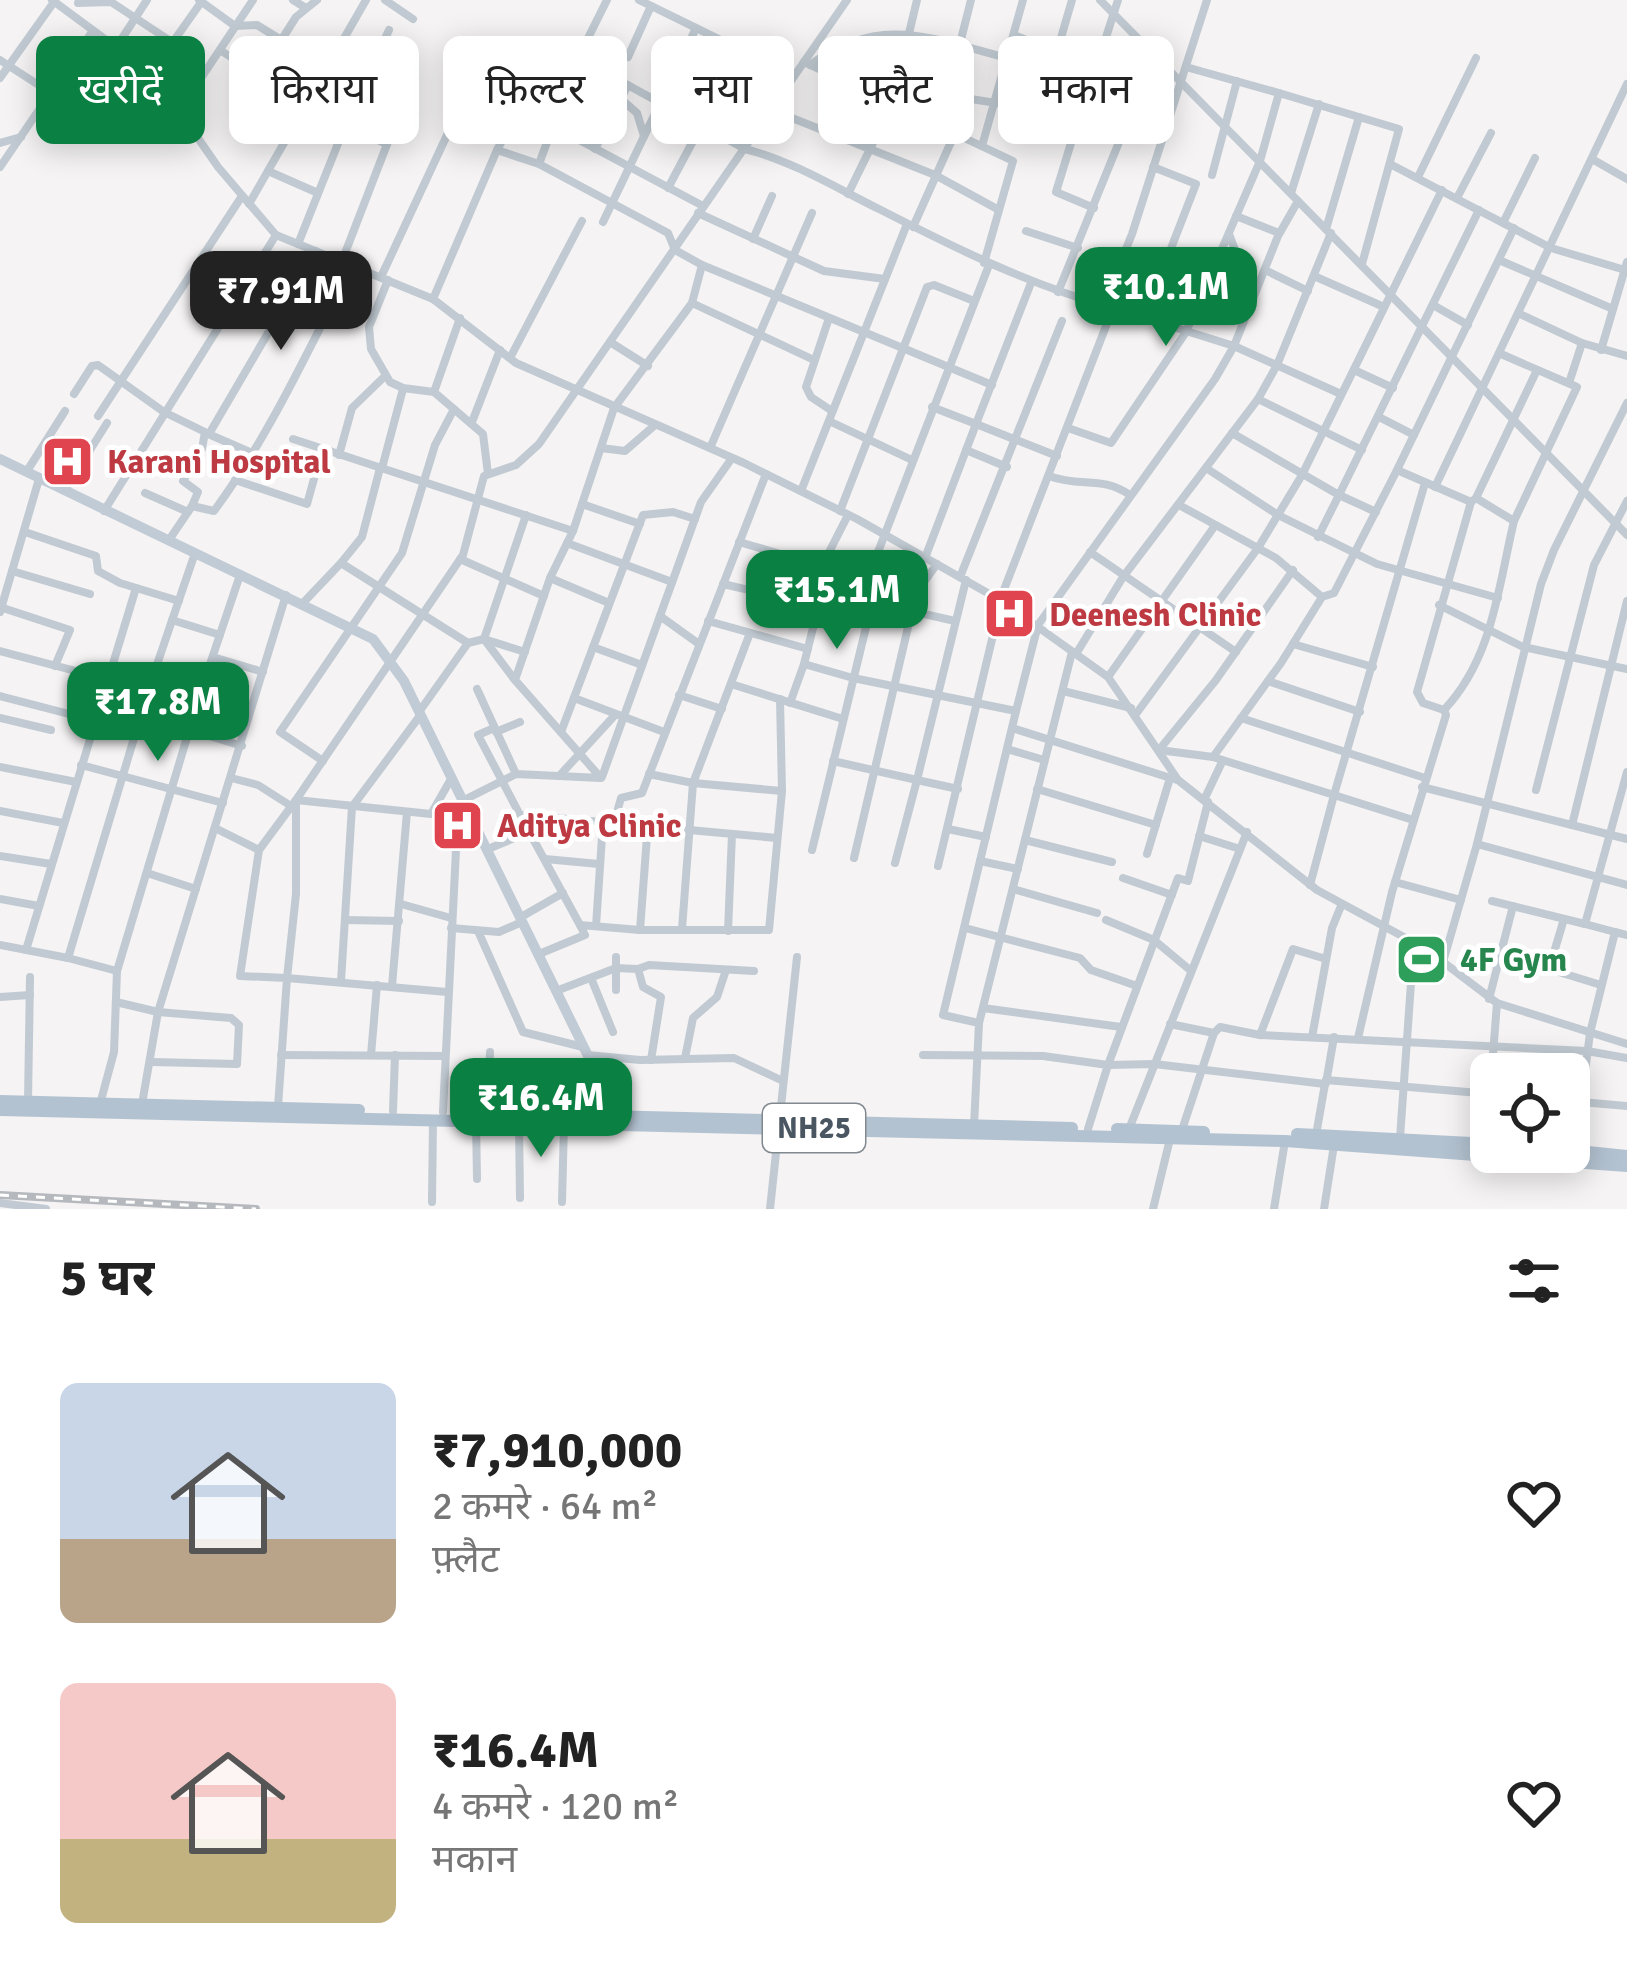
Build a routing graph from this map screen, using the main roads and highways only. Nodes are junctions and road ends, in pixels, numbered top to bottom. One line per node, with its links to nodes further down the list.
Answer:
1 (0, 1106): 2 (main road, NH25); 2 (main road, NH25)
2 (438, 1116): 3 (main road, NH25)
3 (526, 1118): 4 (main road, NH25); 4 (main road, NH25)
4 (620, 1120): 5 (main road, NH25)
5 (779, 1122): 6 (main road, NH25); 6 (main road, NH25)
6 (1176, 1135): 7 (main road, NH25); 10 (main road, NH25)
7 (1470, 1143)
8 (1590, 1153): 9 (main road)
9 (1627, 1156)
10 (1627, 1166)

